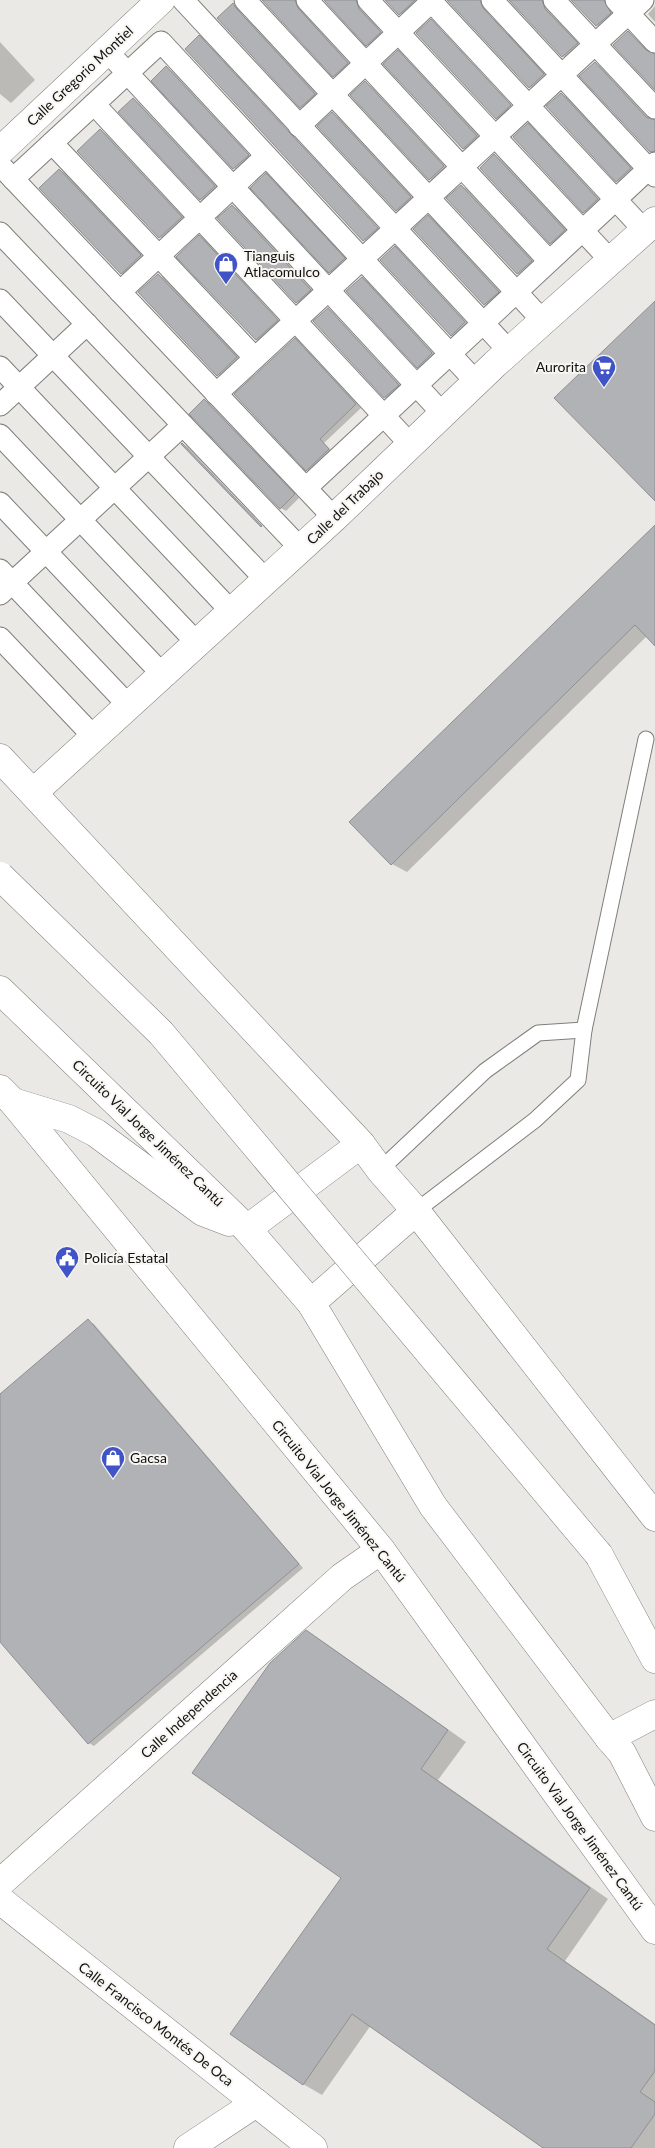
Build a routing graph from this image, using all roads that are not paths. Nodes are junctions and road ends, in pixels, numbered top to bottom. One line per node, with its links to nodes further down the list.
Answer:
1 (161, 0): 13 (main road, Calle Gregorio Montiel)
2 (245, 0): 17 (street)
3 (307, 0): 14 (street)
4 (368, 0): 10 (street)
5 (432, 0): 10 (street); 19 (street)
6 (492, 0): 16 (street)
7 (554, 0): 12 (street)
8 (194, 4): 21 (street)
9 (629, 4): 11 (street); 12 (street)
10 (398, 32): 14 (street); 22 (street)
11 (655, 42)
12 (595, 44): 16 (street); 20 (street)
13 (107, 50): 15 (street); 24 (main road, Calle Gregorio Montiel)
14 (366, 63): 17 (street); 26 (street)
15 (127, 73): 18 (street); 25 (street); 29 (street)
16 (562, 75): 19 (street); 27 (street)
17 (332, 94): 21 (street); 30 (street)
18 (94, 104): 23 (street); 32 (street)
19 (528, 106): 22 (street); 31 (street)
20 (655, 108)
21 (299, 126): 34 (street)
22 (495, 136): 26 (street); 35 (street)
23 (52, 143): 28 (street); 37 (street)
24 (0, 152)
25 (266, 156): 29 (street); 38 (street)
26 (462, 167): 30 (street); 39 (street)
27 (653, 169): 31 (street)
28 (6, 172): 42 (street)
29 (233, 187): 32 (street); 41 (street)
30 (429, 198): 34 (street); 43 (street)
31 (615, 199): 33 (street); 35 (street)
32 (200, 218): 37 (street); 45 (street)
33 (650, 226): 40 (main road, Calle del Trabajo)
34 (395, 229): 38 (street); 47 (street)
35 (582, 231): 39 (street); 40 (street)
36 (0, 233): 48 (street)
37 (159, 256): 42 (street); 52 (street)
38 (362, 260): 41 (street); 50 (street)
39 (549, 261): 43 (street)
40 (611, 261): 46 (main road, Calle del Trabajo)
41 (329, 290): 45 (street); 55 (street)
42 (120, 292): 57 (street)
43 (516, 292): 46 (street); 47 (street)
44 (0, 300): 51 (street)
45 (296, 321): 52 (street); 62 (street)
46 (544, 322): 49 (main road, Calle del Trabajo)
47 (483, 323): 49 (street); 50 (street)
48 (87, 324): 51 (street); 60 (street)
49 (510, 352): 54 (main road, Calle del Trabajo)
50 (450, 354): 54 (street); 55 (street)
51 (53, 356): 56 (street); 63 (street)
52 (255, 358): 57 (street)
53 (0, 367): 56 (street)
54 (477, 383): 59 (main road, Calle del Trabajo)
55 (417, 385): 59 (street); 65 (street)
56 (19, 387): 58 (street); 64 (street)
57 (216, 394): 65 (street)
58 (0, 405)
59 (443, 414): 62 (main road, Calle del Trabajo)
60 (183, 425): 63 (street); 69 (street)
61 (0, 435): 68 (street)
62 (410, 444): 67 (main road, Calle del Trabajo)
63 (149, 456): 64 (street); 72 (street)
64 (115, 488): 68 (street); 73 (street)
65 (306, 488): 67 (street)
66 (0, 503): 70 (street)
67 (334, 518): 69 (main road, Calle del Trabajo)
68 (80, 520): 70 (street); 75 (street)
69 (301, 549): 72 (main road, Calle del Trabajo)
70 (46, 551): 71 (street); 76 (street)
71 (3, 579): 77 (street)
72 (266, 580): 73 (main road, Calle del Trabajo)
73 (232, 611): 75 (main road, Calle del Trabajo)
74 (0, 638): 78 (street)
75 (197, 643): 76 (main road, Calle del Trabajo)
76 (163, 674): 77 (main road, Calle del Trabajo)
77 (128, 706): 78 (main road, Calle del Trabajo)
78 (94, 737): 81 (main road, Calle del Trabajo)
79 (646, 739): 84 (lane)
80 (0, 758): 81 (main road)
81 (34, 792): 86 (main road)
82 (0, 876): 93 (main road, bridge)
83 (0, 990): 89 (main road, Circuito Vial Jorge Jiménez Cantú)
84 (584, 1030): 87 (lane); 88 (lane)
85 (7, 1096): 89 (main road); 92 (main road, Circuito Vial Jorge Jiménez Cantú)
86 (361, 1144): 87 (main road); 89 (main road)
87 (380, 1170): 88 (main road)
88 (416, 1211): 90 (main road); 91 (main road)
89 (247, 1229): 90 (main road, Circuito Vial Jorge Jiménez Cantú)
90 (311, 1303): 97 (main road, Circuito Vial Jorge Jiménez Cantú)
91 (655, 1517)
92 (381, 1550): 100 (main road, Calle Independencia); 102 (main road, Circuito Vial Jorge Jiménez Cantú)
93 (599, 1554): 94 (main road); 95 (main road)
94 (655, 1632)
95 (655, 1659)
96 (655, 1714): 97 (main road)
97 (615, 1745): 98 (main road, Circuito Vial Jorge Jiménez Cantú); 99 (main road)
98 (655, 1795)
99 (655, 1817)
100 (0, 1883)
101 (0, 1900): 103 (main road, Calle Francisco Montés De Oca)
102 (655, 1930)
103 (256, 2103): 104 (main road); 105 (main road, Calle Francisco Montés De Oca)
104 (188, 2148)
105 (313, 2148)

